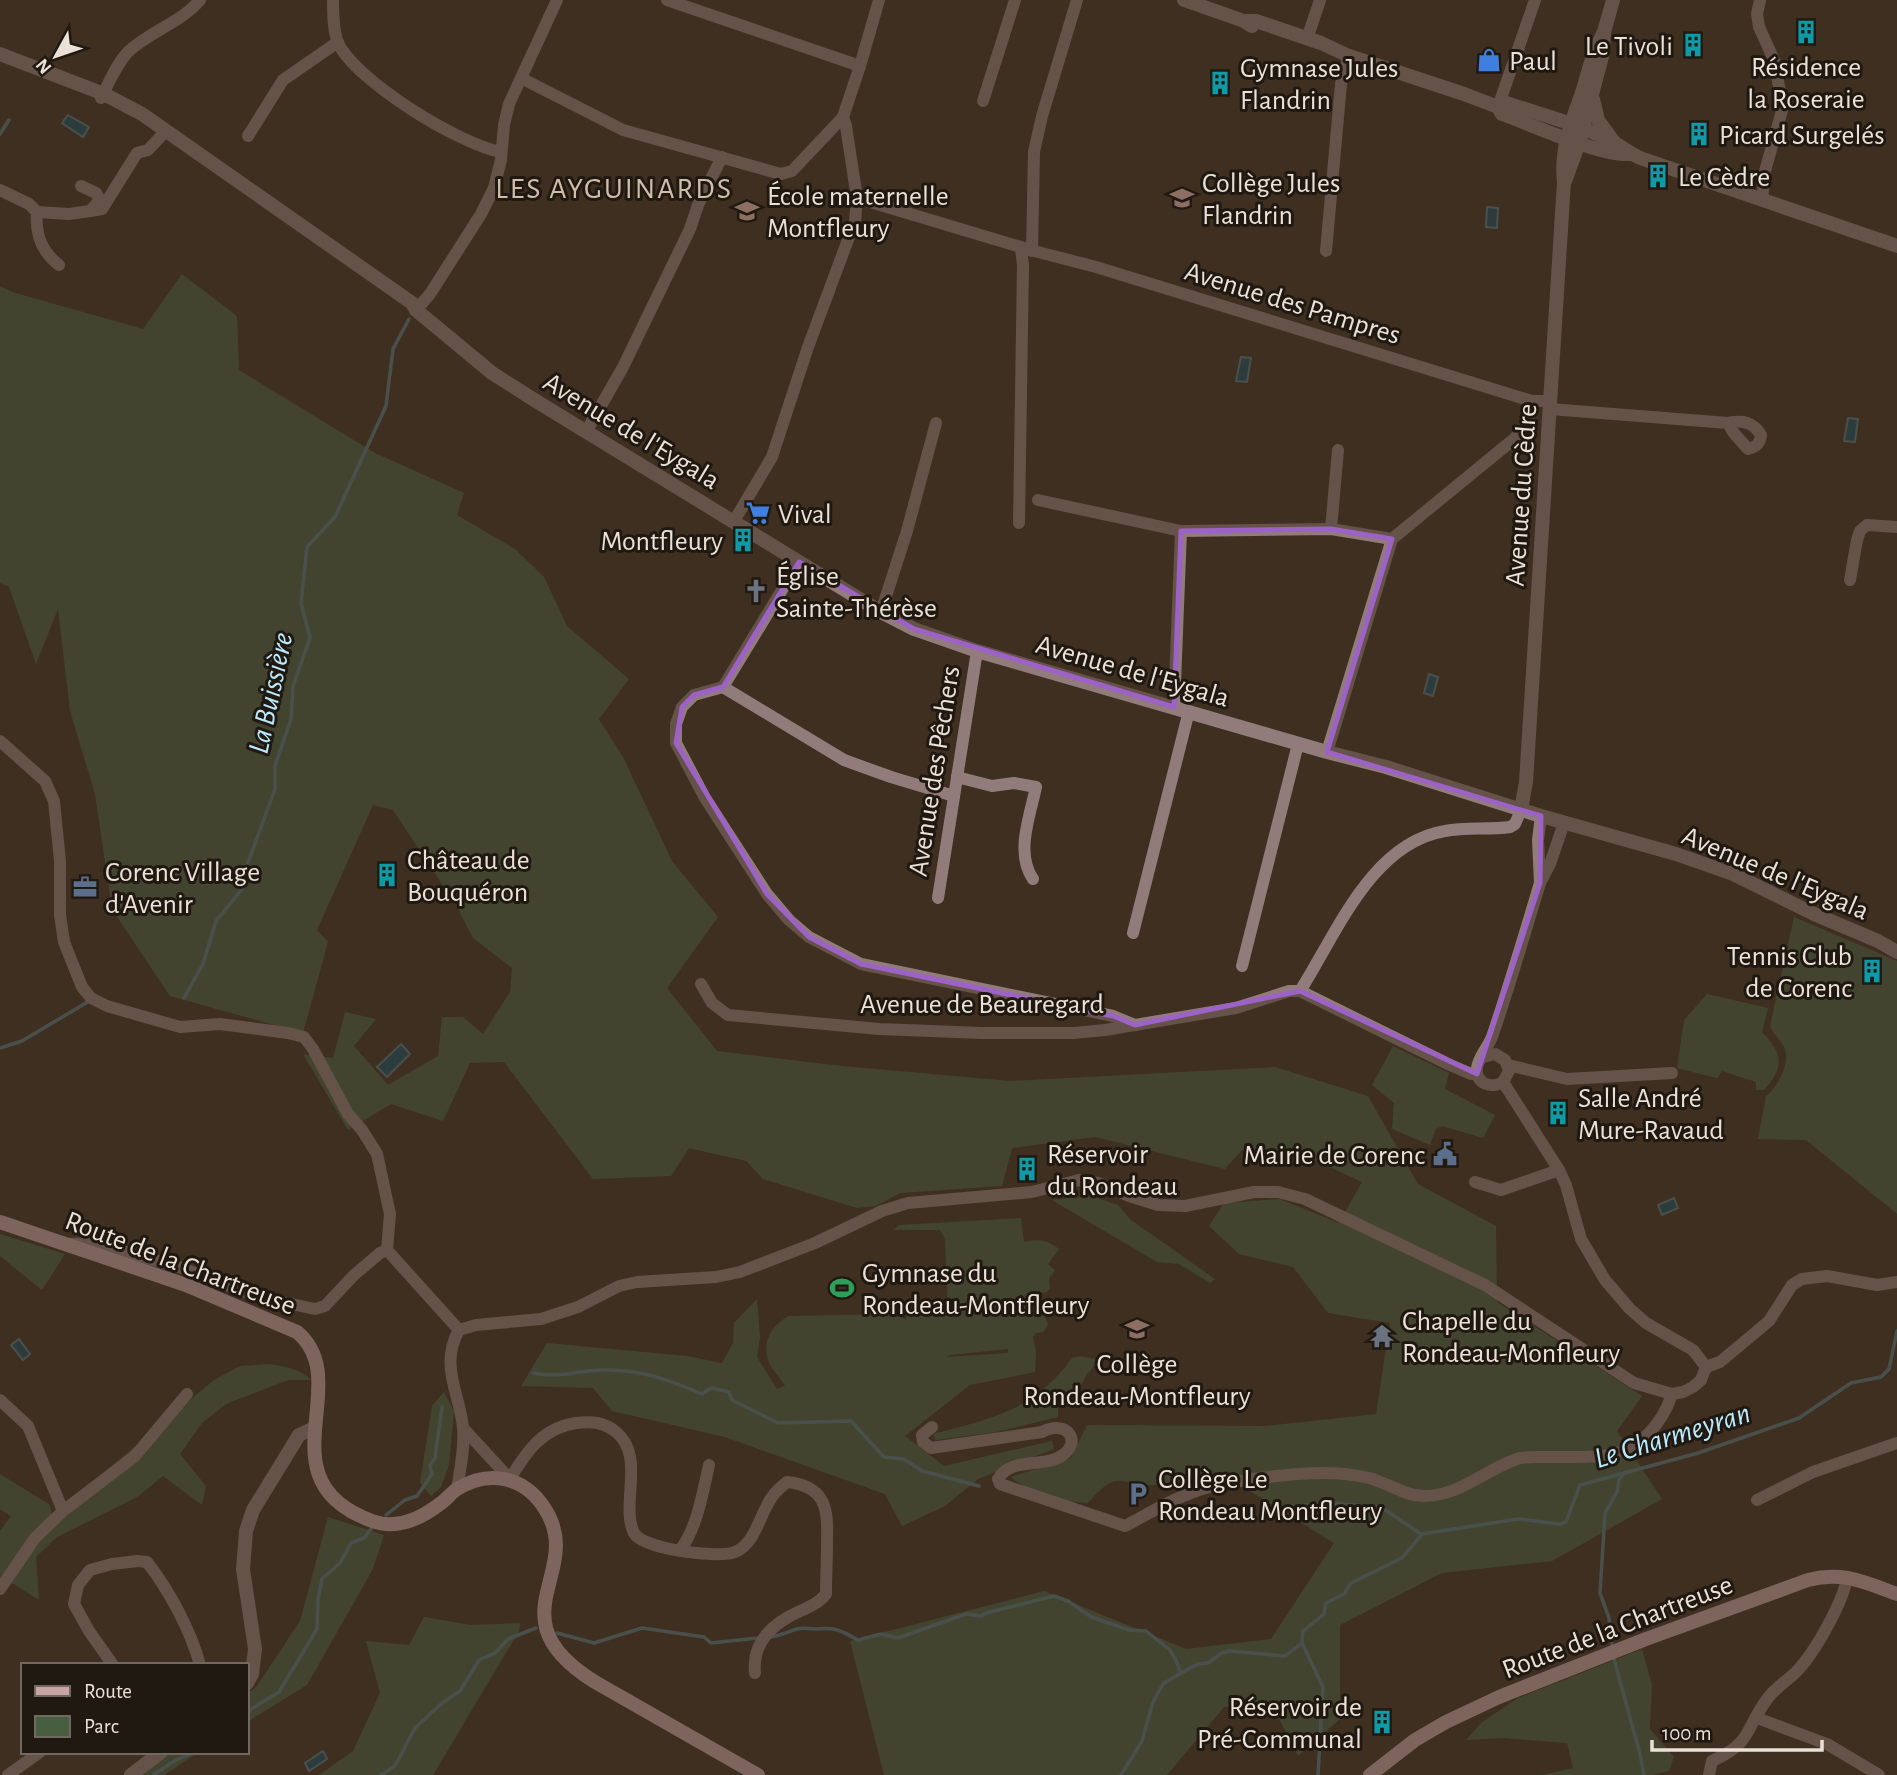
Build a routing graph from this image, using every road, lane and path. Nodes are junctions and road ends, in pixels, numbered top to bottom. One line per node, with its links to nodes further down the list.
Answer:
1 (200, 0): 24 (street)
2 (333, 0): 16 (street)
3 (557, 0): 22 (street)
4 (667, 0): 21 (street)
5 (879, 0): 21 (street)
6 (1015, 0): 25 (street)
7 (1077, 0): 45 (street)
8 (1184, 0): 13 (street)
9 (1320, 0): 15 (street)
10 (1535, 0): 26 (street)
11 (1613, 0): 14 (street)
12 (1760, 0): 41 (street)
13 (1244, 21): 15 (street); 18 (street)
14 (1604, 32): 20 (street); 23 (street)
15 (1307, 39): 18 (street)
16 (338, 41): 32 (street); 35 (street)
17 (0, 54): 24 (street, Avenue de l'Eygala)
18 (1344, 55): 26 (street); 46 (street)
19 (0, 61): 24 (street, Avenue de l'Eygala)
20 (1589, 65): 28 (street); 31 (street)
21 (860, 66): 27 (street)
22 (521, 78): 35 (street); 37 (street)
23 (1592, 93): 31 (street); 34 (street)
24 (103, 96): 30 (street, Avenue de l'Eygala); 48 (street, Avenue de l'Eygala)
25 (983, 101)
26 (1498, 107): 28 (street); 31 (street)
27 (843, 117): 29 (street); 33 (street)
28 (1548, 117): 31 (street)
29 (830, 130): 33 (street); 37 (street)
30 (163, 134): 42 (street); 48 (street, Avenue de l'Eygala)
31 (1575, 134): 34 (street); 36 (street); 50 (street, Avenue du Cèdre)
32 (248, 136)
33 (848, 136): 40 (street)
34 (1615, 143): 36 (street)
35 (501, 152): 48 (street)
36 (1630, 154): 41 (street)
37 (722, 157): 53 (street)
38 (81, 186): 42 (street)
39 (0, 190): 43 (street)
40 (857, 198): 45 (street, Avenue des Pampres); 56 (street)
41 (1762, 200): 44 (street)
42 (90, 211): 43 (street)
43 (37, 212): 47 (street)
44 (1897, 246)
45 (1027, 249): 49 (street, Avenue des Pampres); 57 (street)
46 (1326, 251)
47 (59, 265)
48 (416, 310): 53 (street, Avenue de l'Eygala)
49 (1532, 401): 50 (street, Avenue des Pampres); 61 (street)
50 (1551, 405): 52 (street, Avenue des Pampres); 73 (street, Avenue du Cèdre)
51 (936, 423): 64 (street)
52 (1728, 423)
53 (586, 432): 56 (street, Avenue de l'Eygala)
54 (1338, 450): 59 (street)
55 (1038, 500): 60 (street)
56 (734, 521): 62 (street, Avenue de l'Eygala)
57 (1019, 523)
58 (1897, 527): 63 (street)
59 (1331, 529): 60 (street); 61 (street)
60 (1181, 531): 67 (street)
61 (1392, 539): 70 (street)
62 (799, 562): 64 (street, Avenue de l'Eygala); 66 (street)
63 (1850, 580)
64 (881, 612): 65 (street, Avenue de l'Eygala)
65 (976, 651): 67 (street, Avenue de l'Eygala); 71 (street, Avenue des Pêchers)
66 (723, 688): 72 (street); 84 (street)
67 (1182, 710): 69 (street, Avenue de l'Eygala); 79 (street)
68 (0, 741): 95 (street)
69 (1298, 744): 70 (street, Avenue de l'Eygala); 81 (street)
70 (1327, 752): 73 (street, Avenue de l'Eygala)
71 (957, 778): 72 (street, Avenue des Pêchers); 76 (street)
72 (954, 796): 78 (street, Avenue des Pêchers)
73 (1521, 810): 74 (street, Avenue de l'Eygala); 83 (street)
74 (1541, 816): 75 (street, Avenue de l'Eygala); 77 (street)
75 (1564, 823): 77 (street); 80 (street, Avenue de l'Eygala)
76 (1033, 879)
77 (1540, 883): 85 (street)
78 (937, 898)
79 (1133, 933)
80 (1897, 952)
81 (1242, 966)
82 (701, 984): 84 (street, Avenue de Beauregard)
83 (1300, 991): 84 (street, Avenue de Beauregard); 89 (street)
84 (1135, 1025)
85 (1492, 1038): 86 (street); 87 (street)
86 (1483, 1058): 87 (street); 89 (street)
87 (1504, 1060): 88 (street); 90 (street)
88 (1672, 1073)
89 (1477, 1074): 90 (street)
90 (1503, 1083): 91 (street)
91 (1559, 1170): 92 (street); 98 (street)
92 (1475, 1182)
93 (0, 1222): 94 (main road, Route de la Chartreuse)
94 (69, 1244): 95 (street); 103 (main road, Route de la Chartreuse)
95 (387, 1250): 97 (street)
96 (1897, 1282): 98 (street)
97 (458, 1331): 100 (street); 104 (street)
98 (1706, 1367): 100 (street)
99 (187, 1394): 110 (street)
100 (1672, 1394): 102 (street)
101 (0, 1400): 110 (street)
102 (932, 1427)
103 (314, 1428): 108 (main road, Route de la Chartreuse); 118 (street)
104 (464, 1429): 107 (street); 108 (street)
105 (1897, 1443): 109 (street)
106 (709, 1465): 111 (street)
107 (510, 1479): 108 (main road, Route de la Chartreuse); 111 (street); 124 (main road)
108 (457, 1489)
109 (1757, 1500)
110 (63, 1511): 113 (street)
111 (680, 1550): 117 (street)
112 (1847, 1577): 114 (main road, Route de la Chartreuse); 119 (street); 125 (main road, Route de la Chartreuse)
113 (0, 1589)
114 (1897, 1594)
115 (112, 1663): 116 (street)
116 (199, 1663)
117 (755, 1674)
118 (248, 1681)
119 (1757, 1718): 126 (street); 127 (street)
120 (37, 1754): 122 (street)
121 (158, 1754): 123 (street)
122 (8, 1775)
123 (131, 1775)
124 (758, 1775)
125 (1370, 1775)
126 (1709, 1775)
127 (1879, 1775)

